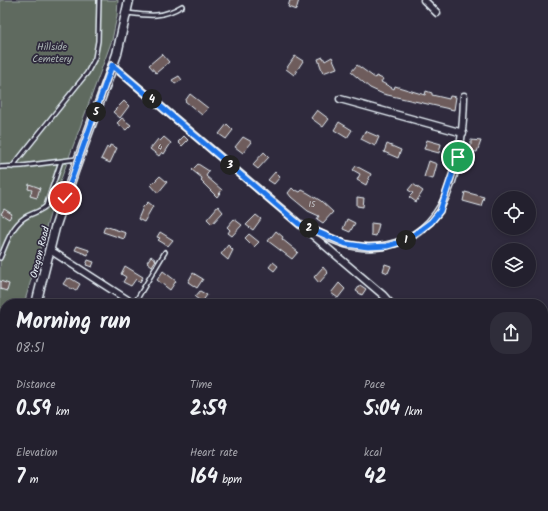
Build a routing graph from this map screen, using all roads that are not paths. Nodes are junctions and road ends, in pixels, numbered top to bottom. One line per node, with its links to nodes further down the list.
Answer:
1 (99, 0): 14 (lane)
2 (129, 0): 5 (street, Oregon Road)
3 (424, 0): 6 (street)
4 (182, 6): 5 (lane)
5 (127, 13): 7 (street, Oregon Road)
6 (437, 13)
7 (112, 65): 11 (street, Oregon Road); 15 (street)
8 (464, 96): 10 (street)
9 (340, 98): 10 (street)
10 (463, 133): 15 (street)
11 (78, 159): 12 (lane); 16 (street, Oregon Road)
12 (61, 161): 14 (lane); 18 (lane)
13 (0, 167): 14 (lane)
14 (12, 167)
15 (299, 224): 22 (street)
16 (50, 250): 19 (street, Oregon Road); 20 (street)
17 (165, 252): 21 (lane)
18 (0, 258)
19 (37, 299)
20 (126, 299)
21 (137, 299)
22 (387, 299)

